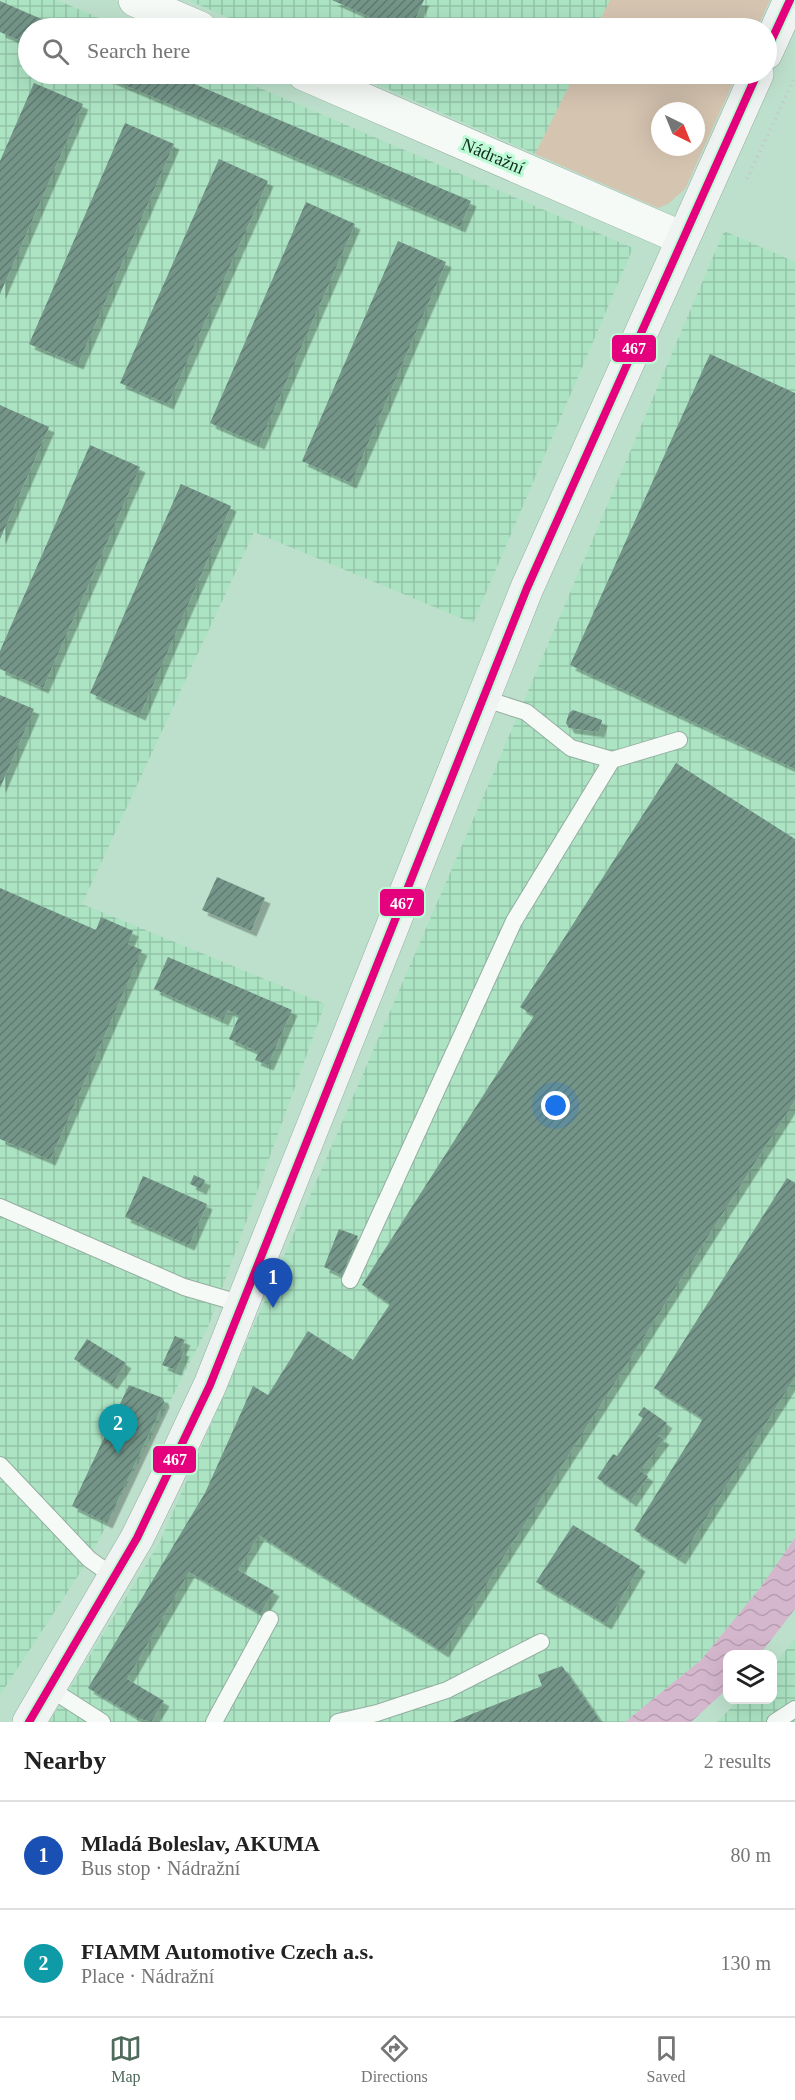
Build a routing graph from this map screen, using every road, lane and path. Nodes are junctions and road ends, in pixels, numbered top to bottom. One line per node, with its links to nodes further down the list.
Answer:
1 (135, 0): 3 (street)
2 (790, 0): 4 (street)
3 (177, 18)
4 (777, 29)
5 (327, 84): 7 (street, Nádražní)
6 (752, 84): 7 (street)
7 (682, 238): 8 (street)
8 (482, 698): 10 (lane); 13 (street)
9 (679, 740): 10 (lane)
10 (612, 760): 12 (lane)
11 (0, 1207): 13 (lane)
12 (350, 1280)
13 (242, 1304): 15 (street)
14 (0, 1465): 15 (lane)
15 (114, 1577): 18 (street)
16 (270, 1619): 22 (lane)
17 (541, 1642): 23 (lane)
18 (49, 1688): 20 (street); 21 (lane)
19 (795, 1709): 24 (lane)
20 (29, 1722)
21 (102, 1722)
22 (214, 1722)
23 (338, 1722)
24 (774, 1722)

